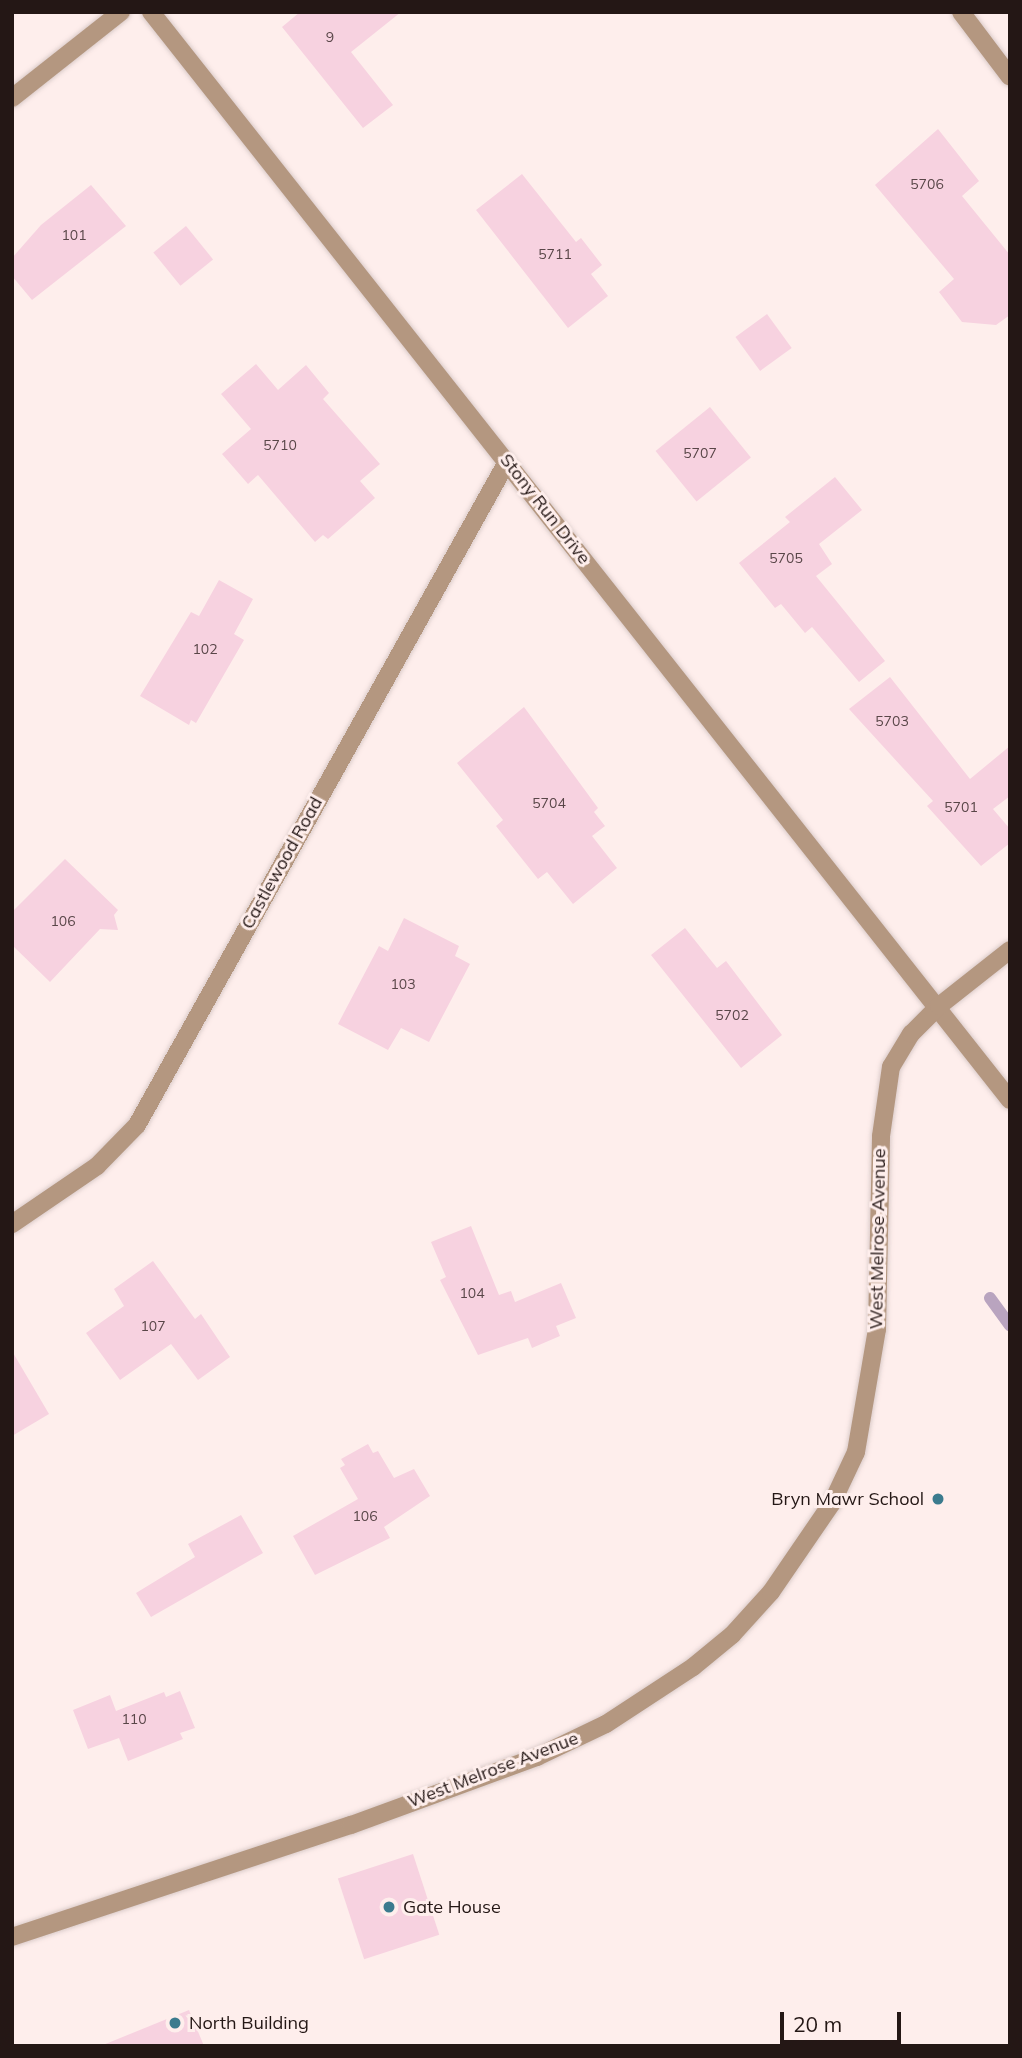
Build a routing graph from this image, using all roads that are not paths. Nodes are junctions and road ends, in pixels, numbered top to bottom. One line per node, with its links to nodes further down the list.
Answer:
1 (121, 12): 5 (street)
2 (150, 12): 6 (street, Stony Run Drive)
3 (961, 12): 4 (street)
4 (1010, 77)
5 (12, 98)
6 (508, 462): 8 (street, Stony Run Drive); 10 (street, Castlewood Road)
7 (1010, 950): 8 (street, West Melrose Avenue)
8 (939, 1006): 9 (street, Stony Run Drive); 11 (street, West Melrose Avenue)
9 (1010, 1100)
10 (12, 1224)
11 (12, 1937)

